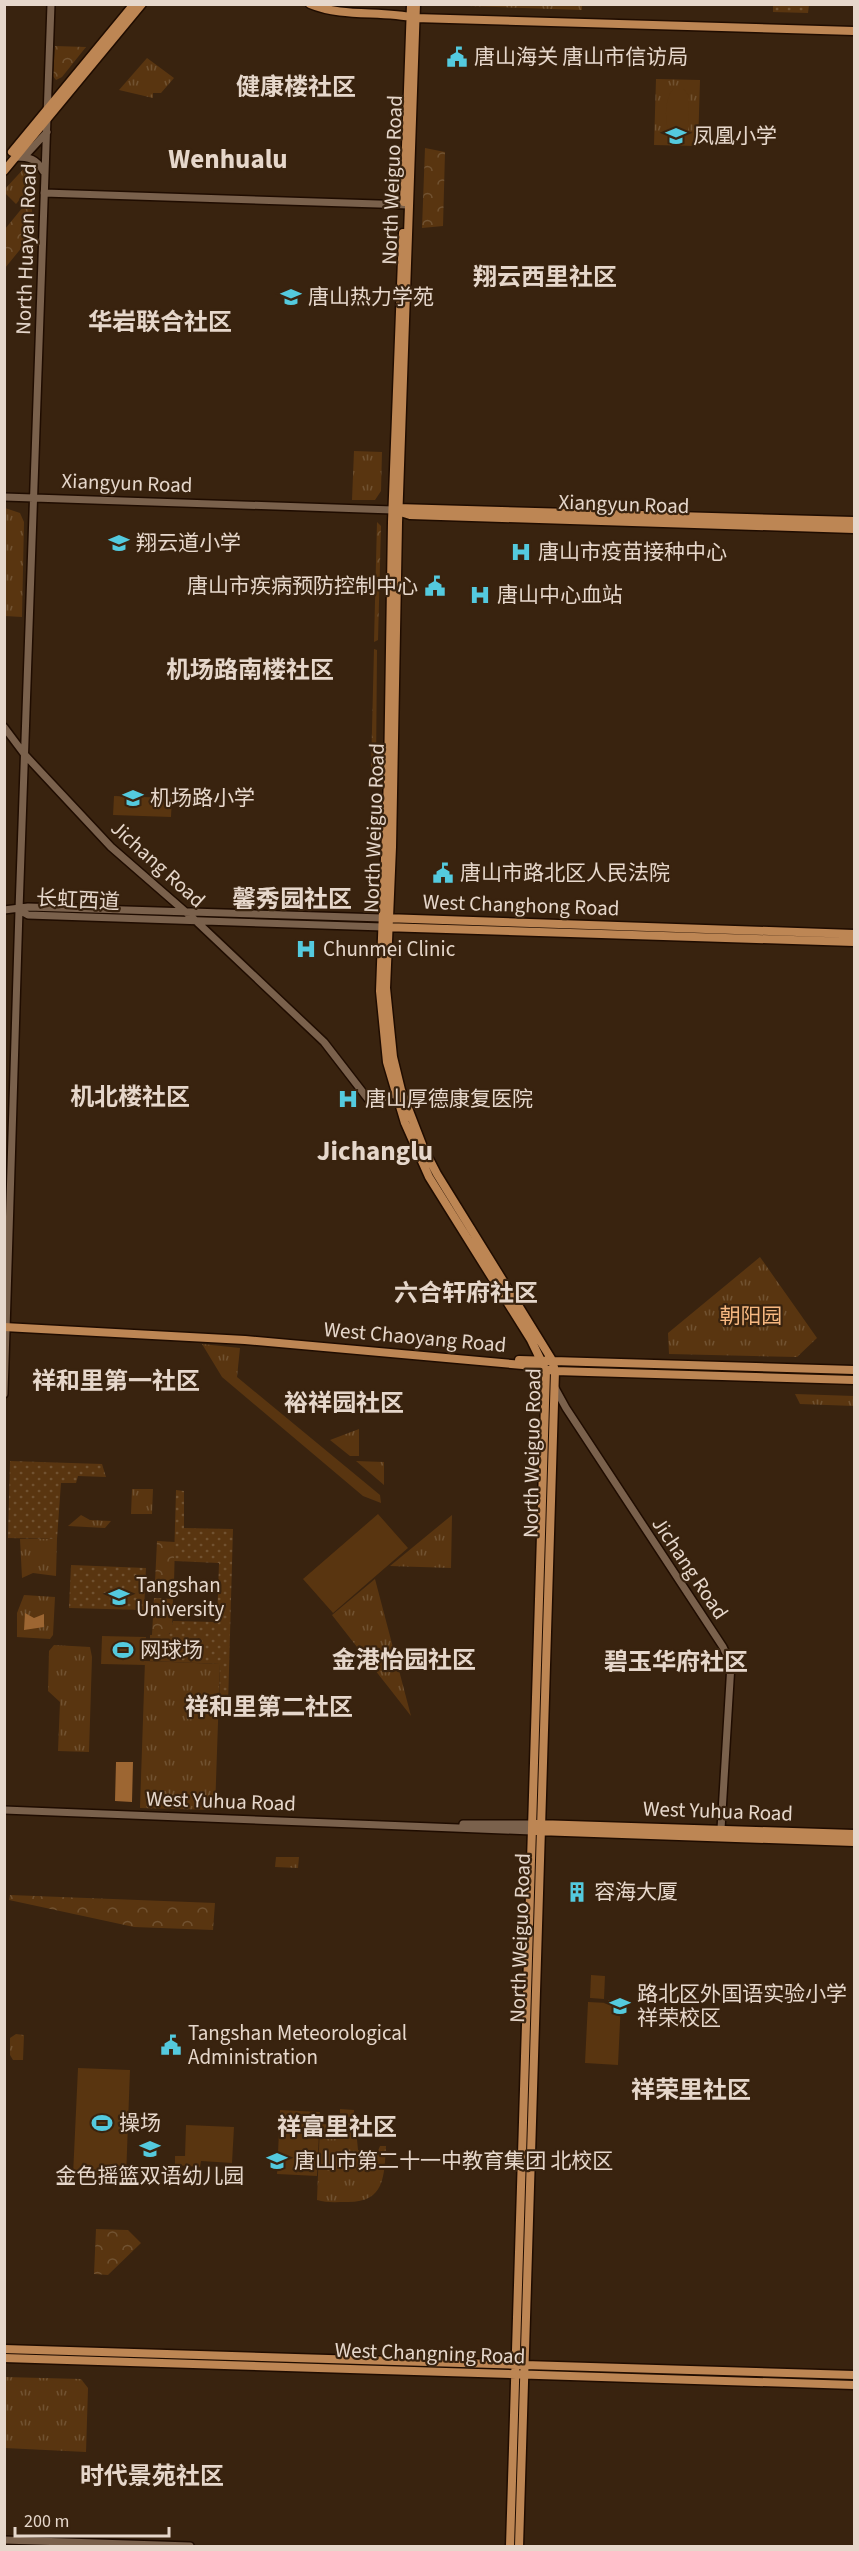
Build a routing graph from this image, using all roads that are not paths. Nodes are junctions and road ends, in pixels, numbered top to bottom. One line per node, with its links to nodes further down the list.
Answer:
1 (51, 4): 9 (street, North Huayan Road)
2 (134, 4): 9 (main road)
3 (142, 4): 10 (main road)
4 (310, 4): 6 (main road)
5 (325, 4): 6 (main road)
6 (413, 11): 7 (main road); 8 (main road); 17 (main road, North Weiguo Road)
7 (855, 26)
8 (855, 31)
9 (48, 108): 10 (street, North Huayan Road); 13 (main road)
10 (48, 119): 11 (street, North Huayan Road); 12 (main road)
11 (47, 132): 12 (street); 15 (street, North Huayan Road)
12 (20, 157): 14 (main road); 15 (street)
13 (4, 162)
14 (4, 171)
15 (44, 174): 16 (street, North Huayan Road)
16 (44, 193): 17 (street); 19 (street, North Huayan Road)
17 (407, 205): 20 (main road, North Weiguo Road)
18 (4, 497): 19 (street, Xiangyun Road)
19 (35, 498): 20 (street, Xiangyun Road); 24 (street, North Huayan Road)
20 (397, 510): 21 (main road, Xiangyun Road); 22 (main road, Xiangyun Road); 29 (main road, North Weiguo Road)
21 (855, 520)
22 (855, 529)
23 (4, 727): 24 (street, Jichang Road)
24 (26, 754): 26 (street, North Huayan Road); 27 (street, Jichang Road)
25 (4, 910): 26 (street)
26 (19, 910): 27 (street, 长虹西道); 28 (street, 长虹西道); 33 (street, North Huayan Road)
27 (186, 913): 28 (street, Jichang Road); 29 (street, West Changhong Road)
28 (196, 921): 29 (street, West Changhong Road); 32 (street, Jichang Road)
29 (386, 923): 30 (main road, West Changhong Road); 31 (main road, West Changhong Road); 32 (main road, North Weiguo Road)
30 (855, 934)
31 (855, 942)
32 (398, 1093): 35 (main road, North Weiguo Road); 36 (main road, North Weiguo Road)
33 (6, 1327): 34 (main road, West Chaoyang Road); 41 (street, North Huayan Road)
34 (52, 1328): 36 (main road, West Chaoyang Road); 38 (main road, West Chaoyang Road)
35 (552, 1360): 36 (main road, West Chaoyang Road); 37 (main road, West Chaoyang Road); 38 (main road, North Weiguo Road)
36 (542, 1361): 38 (main road, North Weiguo Road)
37 (855, 1370)
38 (550, 1371): 39 (main road, West Chaoyang Road); 40 (main road, North Weiguo Road); 43 (main road, North Weiguo Road)
39 (855, 1380)
40 (552, 1383): 43 (main road, North Weiguo Road); 44 (street, Jichang Road)
41 (4, 1394)
42 (4, 1810): 43 (street, West Yuhua Road)
43 (537, 1828): 44 (main road, West Yuhua Road); 46 (main road, West Yuhua Road); 50 (main road, North Weiguo Road)
44 (721, 1829): 46 (main road, West Yuhua Road)
45 (855, 1834): 46 (main road, West Yuhua Road)
46 (770, 1835): 47 (main road, West Yuhua Road)
47 (855, 1842)
48 (4, 2349): 50 (main road, West Changning Road)
49 (4, 2358): 50 (main road, West Changning Road)
50 (521, 2369): 51 (main road, West Changning Road); 52 (main road, West Changning Road); 55 (main road, North Weiguo Road); 56 (main road, North Weiguo Road)
51 (855, 2375)
52 (855, 2385)
53 (4, 2540): 54 (street)
54 (190, 2547)
55 (510, 2547)
56 (519, 2547)

